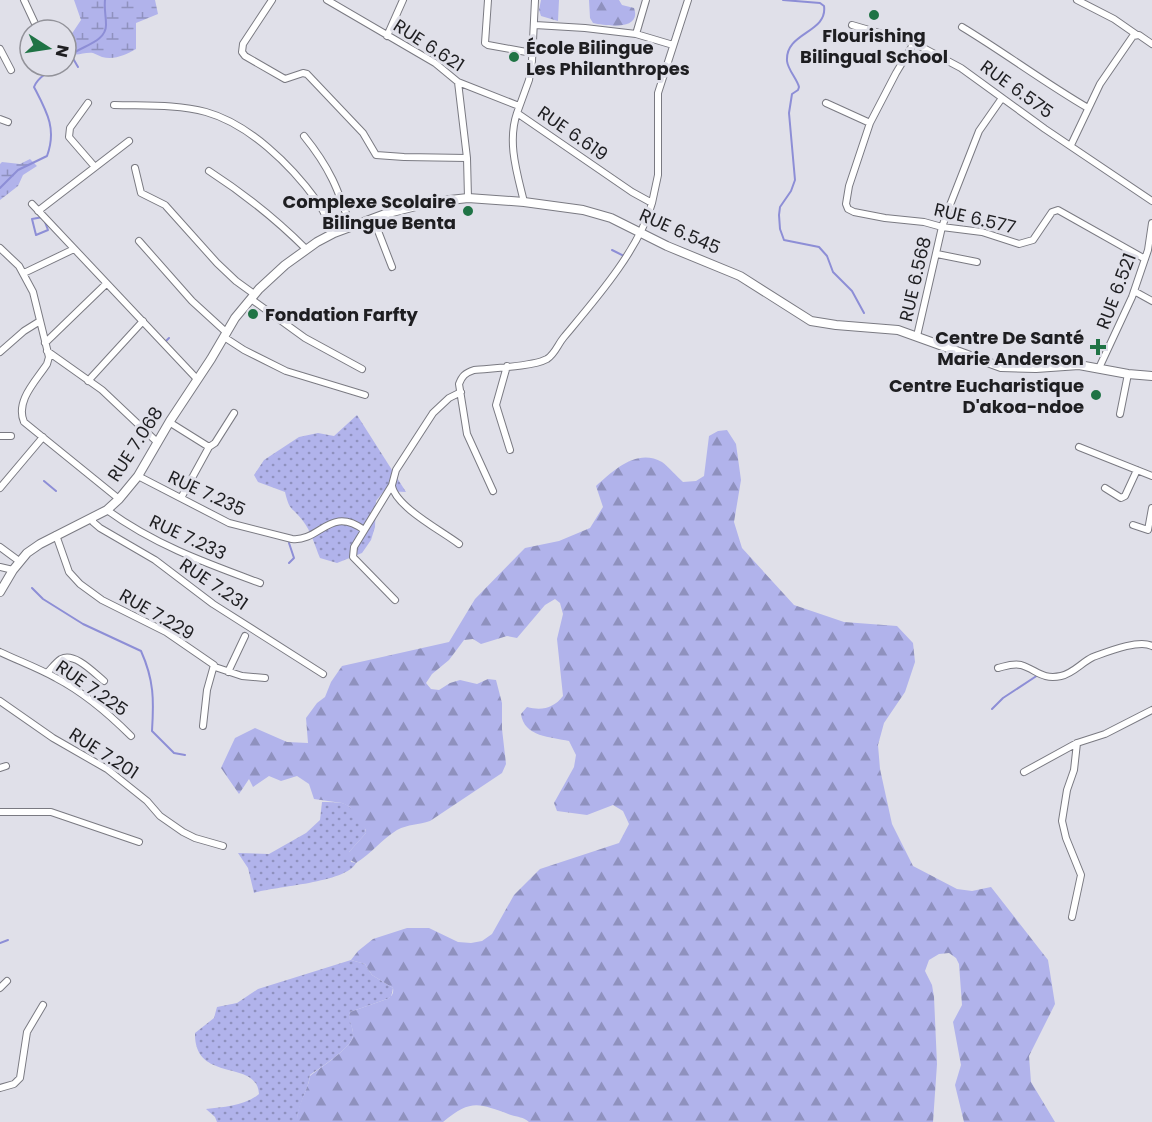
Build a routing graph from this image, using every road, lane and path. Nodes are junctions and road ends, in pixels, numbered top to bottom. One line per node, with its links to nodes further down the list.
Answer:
1 (24, 0): 10 (street)
2 (272, 0): 36 (street)
3 (327, 0): 16 (street, RUE 6.621)
4 (403, 0): 16 (street)
5 (488, 0): 21 (street)
6 (535, 0): 11 (street, RUE 6.619)
7 (646, 0): 14 (street)
8 (688, 0): 19 (street)
9 (1077, 0): 15 (street)
10 (32, 18)
11 (535, 26): 14 (street); 21 (street, RUE 6.619)
12 (852, 26): 17 (street, RUE 6.575)
13 (962, 27): 28 (street)
14 (636, 34): 19 (street)
15 (1137, 35): 18 (street); 28 (street)
16 (387, 36): 23 (street, RUE 6.621)
17 (914, 43): 24 (street, RUE 6.575); 32 (street)
18 (1152, 44)
19 (674, 45): 43 (street)
20 (0, 49): 22 (street)
21 (532, 53): 29 (street, RUE 6.619)
22 (11, 70)
23 (458, 82): 29 (street, RUE 6.621); 36 (street)
24 (1002, 98): 35 (street, RUE 6.575); 48 (street, RUE 6.568)
25 (88, 103): 37 (street)
26 (826, 103): 32 (street)
27 (114, 105): 50 (street)
28 (1088, 108): 35 (street)
29 (518, 110): 42 (street); 43 (street, RUE 6.619)
30 (0, 119): 31 (street)
31 (8, 122)
32 (870, 123): 48 (street, RUE 6.577)
33 (304, 136): 49 (street)
34 (129, 141): 37 (street)
35 (1071, 145): 41 (street, RUE 6.575)
36 (467, 158): 40 (street)
37 (95, 167): 45 (street)
38 (135, 168): 63 (street)
39 (209, 171): 55 (street)
40 (468, 198): 42 (street, RUE 6.545); 46 (street, RUE 6.545)
41 (1152, 201)
42 (524, 202): 51 (street, RUE 6.545)
43 (652, 203): 51 (street)
44 (32, 204): 45 (street)
45 (38, 211): 54 (street)
46 (373, 218): 49 (street, RUE 6.545); 59 (street)
47 (1152, 225): 57 (street, RUE 6.521)
48 (942, 227): 56 (street, RUE 6.568); 57 (street, RUE 6.577)
49 (351, 228): 50 (street, RUE 6.545)
50 (334, 233): 55 (street, RUE 6.545)
51 (641, 233): 68 (street, RUE 6.545); 72 (street)
52 (139, 241): 67 (street)
53 (0, 248): 60 (street)
54 (74, 249): 60 (street); 61 (street)
55 (306, 249): 63 (street, RUE 6.545)
56 (936, 254): 58 (street); 68 (street, RUE 6.568)
57 (1145, 259): 62 (street, RUE 6.521)
58 (977, 262)
59 (392, 267)
60 (24, 273): 65 (street)
61 (106, 284): 66 (street); 69 (street)
62 (1134, 291): 64 (street); 73 (street, RUE 6.521)
63 (252, 296): 67 (street, RUE 6.545); 74 (street)
64 (1152, 301)
65 (40, 321): 69 (street); 71 (street)
66 (143, 321): 77 (street); 78 (street)
67 (225, 335): 77 (street, RUE 7.068); 80 (street)
68 (917, 336): 73 (street, RUE 6.545)
69 (45, 343): 70 (street)
70 (47, 350): 78 (street); 86 (street)
71 (0, 352)
72 (507, 366): 79 (street); 90 (street)
73 (1099, 368): 75 (street, RUE 6.545)
74 (362, 369)
75 (1128, 374): 76 (street, RUE 6.545); 82 (street)
76 (1152, 376)
77 (197, 379): 83 (street, RUE 7.068)
78 (88, 381): 87 (street)
79 (460, 392): 94 (street); 97 (street)
80 (365, 395)
81 (234, 413): 88 (street)
82 (1120, 414)
83 (169, 422): 87 (street, RUE 7.068); 88 (street)
84 (0, 436): 85 (street)
85 (11, 436)
86 (43, 437): 95 (street); 99 (street)
87 (157, 442): 92 (street, RUE 7.068)
88 (209, 447): 98 (street)
89 (1079, 447): 91 (street)
90 (510, 450)
91 (1137, 470): 93 (street); 96 (street)
92 (138, 476): 98 (street, RUE 7.235); 99 (street, RUE 7.068)
93 (1152, 476)
94 (392, 485): 104 (street); 106 (street)
95 (0, 488)
96 (1105, 488)
97 (493, 492)
98 (181, 498): 104 (street, RUE 7.235)
99 (119, 499): 101 (street, RUE 7.068)
100 (1152, 508): 103 (street)
101 (107, 510): 102 (street, RUE 7.068); 111 (street, RUE 7.233)
102 (93, 517): 105 (street, RUE 7.068); 121 (street, RUE 7.231)
103 (1133, 525)
104 (364, 530): 113 (street)
105 (56, 535): 108 (street, RUE 7.068); 117 (street, RUE 7.229)
106 (459, 544)
107 (0, 547): 108 (street)
108 (19, 561): 110 (street, RUE 7.068)
109 (0, 567): 110 (street)
110 (12, 570): 112 (street, RUE 7.068)
111 (261, 584)
112 (0, 592)
113 (395, 600)
114 (245, 636): 119 (street)
115 (1152, 646): 118 (street)
116 (0, 652): 120 (street, RUE 7.225)
117 (215, 667): 119 (street, RUE 7.229); 126 (street)
118 (998, 668)
119 (228, 672): 122 (street, RUE 7.229)
120 (47, 673): 123 (street); 127 (street, RUE 7.225)
121 (323, 674)
122 (265, 678)
123 (104, 681)
124 (0, 701): 132 (street, RUE 7.201)
125 (1152, 710): 128 (street)
126 (203, 726)
127 (131, 736)
128 (1077, 743): 129 (street); 133 (street)
129 (1024, 772)
130 (0, 812): 131 (street)
131 (139, 842)
132 (223, 846)
133 (1072, 917)
134 (7, 981): 135 (street)
135 (0, 988)
136 (43, 1005): 137 (street)
137 (0, 1089)

